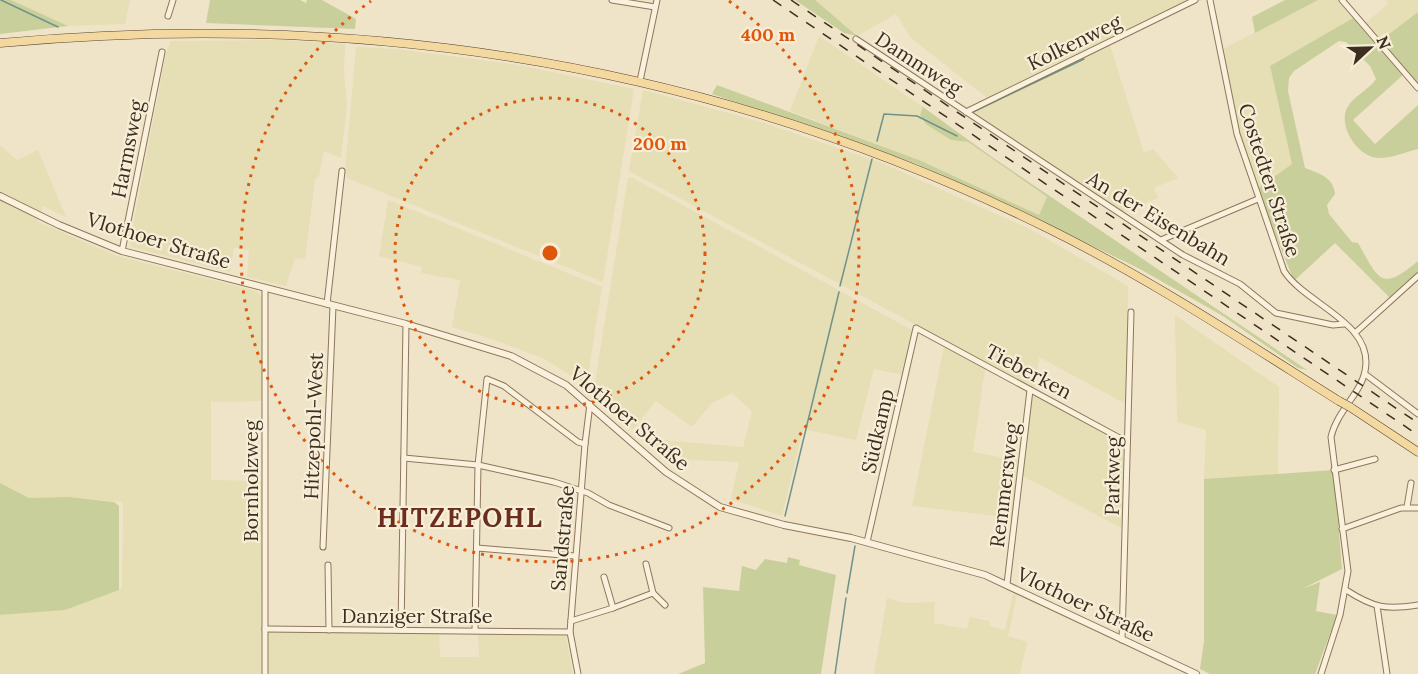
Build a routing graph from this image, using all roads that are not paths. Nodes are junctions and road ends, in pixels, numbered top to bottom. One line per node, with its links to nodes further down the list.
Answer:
1 (173, 0): 9 (street)
2 (612, 0): 7 (street)
3 (657, 0): 8 (street)
4 (1195, 0): 15 (street, Kolkenweg)
5 (1210, 0): 18 (street, Costedter Straße)
6 (1342, 0): 14 (street)
7 (647, 3): 8 (street)
8 (655, 7): 13 (street)
9 (168, 16)
10 (856, 39): 15 (street, Dammweg)
11 (0, 43): 13 (main road)
12 (162, 52): 20 (street, Harmsweg)
13 (640, 81): 35 (main road, bridge)
14 (1418, 88)
15 (966, 112): 19 (street, An der Eisenbahn)
16 (342, 171): 23 (street, Hitzepohl-West)
17 (0, 195): 20 (street, Vlothoer Straße)
18 (1258, 199): 19 (street); 26 (street, Costedter Straße)
19 (1161, 240): 26 (street, An der Eisenbahn)
20 (122, 251): 22 (street, Vlothoer Straße)
21 (1418, 276): 28 (street)
22 (265, 288): 23 (street, Vlothoer Straße); 61 (street, Bornholzweg)
23 (330, 305): 25 (street, Vlothoer Straße); 47 (street, Hitzepohl-West)
24 (1131, 312): 33 (street, Parkweg)
25 (406, 324): 31 (street, Vlothoer Straße); 36 (street)
26 (1344, 324): 28 (street, Costedter Straße)
27 (916, 328): 30 (street, Tieberken); 46 (street, Südkamp)
28 (1355, 333): 29 (street)
29 (1365, 374): 32 (street); 39 (street)
30 (1030, 390): 33 (street, Tieberken); 53 (street, Remmersweg)
31 (590, 404): 34 (street, Sandstraße); 46 (street, Vlothoer Straße)
32 (1418, 414)
33 (1127, 442): 66 (street, Parkweg)
34 (585, 444): 38 (street); 41 (street, Sandstraße)
35 (1418, 452)
36 (405, 458): 38 (street); 63 (street)
37 (1375, 459): 39 (street)
38 (478, 465): 41 (street); 48 (street)
39 (1334, 470): 45 (street)
40 (1411, 483): 42 (street)
41 (581, 490): 44 (street); 49 (street, Sandstraße)
42 (1407, 507): 43 (street); 45 (street)
43 (1418, 508)
44 (669, 528)
45 (1342, 530): 54 (street)
46 (867, 542): 53 (street, Vlothoer Straße)
47 (323, 547)
48 (477, 548): 49 (street); 64 (street)
49 (575, 556): 60 (street, Sandstraße)
50 (646, 564): 55 (street)
51 (328, 565): 62 (street)
52 (604, 577): 59 (street)
53 (1007, 584): 66 (street, Vlothoer Straße)
54 (1347, 590): 58 (street); 71 (street)
55 (653, 593): 56 (street); 59 (street)
56 (665, 605)
57 (1418, 605): 58 (street)
58 (1377, 606): 72 (street)
59 (613, 608): 60 (street)
60 (571, 621): 65 (street, Sandstraße)
61 (265, 629): 62 (street, Danziger Straße); 68 (street, Bornholzweg)
62 (329, 630): 63 (street, Danziger Straße)
63 (401, 630): 64 (street, Danziger Straße)
64 (475, 630): 65 (street, Danziger Straße)
65 (570, 632): 69 (street, Sandstraße)
66 (1122, 640): 67 (street, Vlothoer Straße)
67 (1186, 672): 70 (street, Vlothoer Straße)
68 (265, 674)
69 (578, 674)
70 (1196, 674)
71 (1321, 674)
72 (1387, 674)

